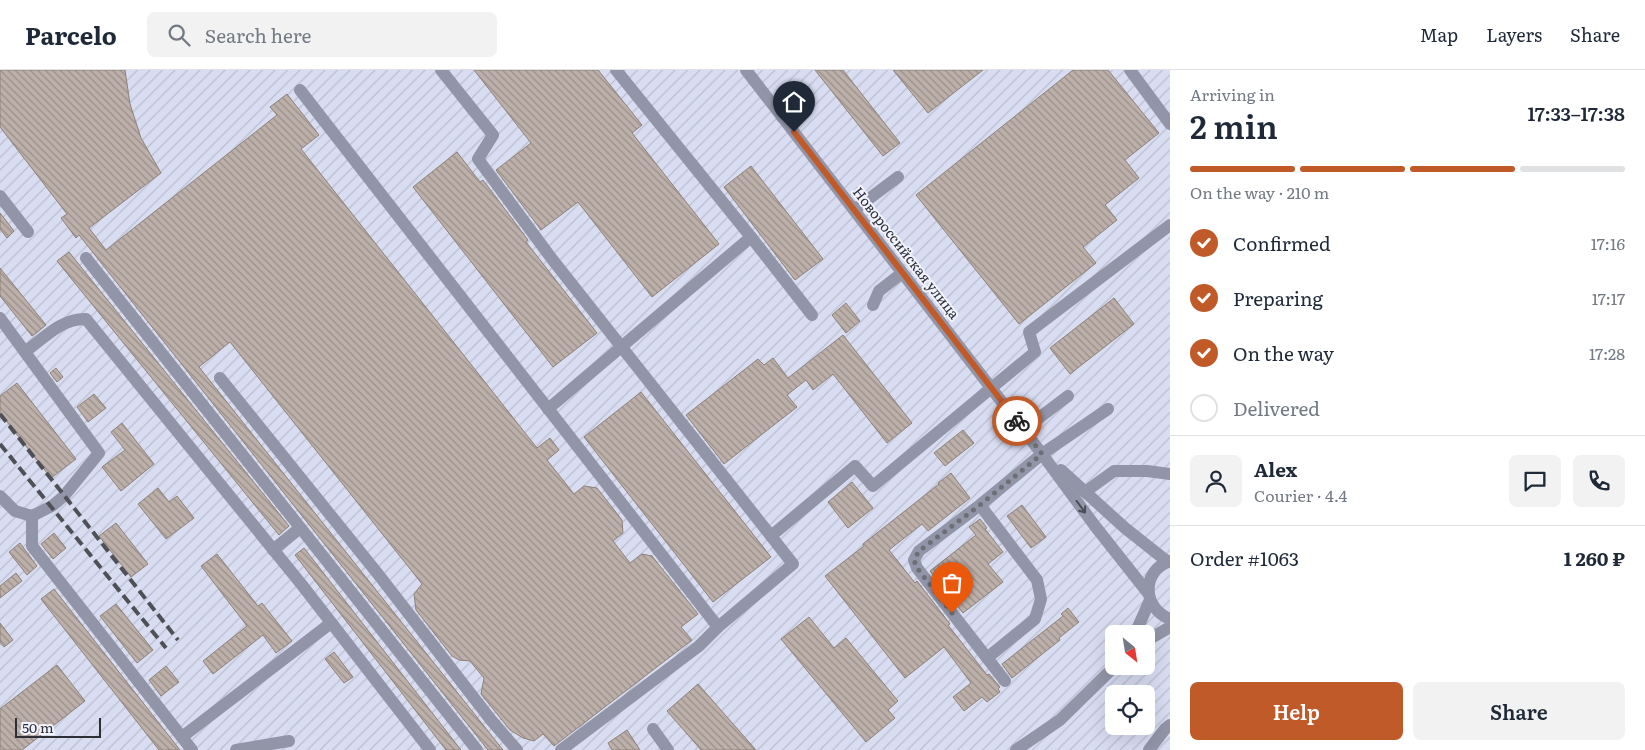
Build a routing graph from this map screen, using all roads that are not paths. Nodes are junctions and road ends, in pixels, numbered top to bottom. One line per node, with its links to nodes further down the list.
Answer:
1 (441, 70): 20 (street)
2 (616, 70): 14 (street)
3 (746, 70): 7 (street, Новороссийская улица)
4 (1130, 70): 8 (street)
5 (300, 90): 25 (street)
6 (804, 98): 7 (street)
7 (782, 117): 11 (street, Новороссийская улица)
8 (1170, 124)
9 (898, 177): 11 (street)
10 (0, 196): 13 (street)
11 (854, 210): 16 (street, Новороссийская улица)
12 (1170, 225): 23 (street)
13 (28, 232)
14 (751, 237): 18 (street); 20 (street)
15 (86, 258): 34 (street)
16 (902, 273): 17 (street); 23 (street, Новороссийская улица)
17 (873, 305)
18 (812, 315)
19 (0, 318): 21 (street)
20 (622, 347): 25 (street); 35 (street)
21 (25, 352): 33 (street); 36 (street)
22 (220, 378): 56 (street)
23 (991, 388): 27 (street, Новороссийская улица); 35 (street)
24 (1068, 396): 27 (street)
25 (548, 409): 42 (street)
26 (1108, 409): 28 (street)
27 (1024, 430): 28 (street, Новороссийская улица)
28 (1042, 454): 30 (street); 32 (street); 38 (street, one-way to 38)
29 (1170, 474): 30 (street)
30 (1086, 492): 37 (street)
31 (0, 496): 33 (street)
32 (980, 505): 45 (street); 45 (street)
33 (32, 516): 50 (street)
34 (300, 528): 36 (street); 55 (street)
35 (771, 536): 42 (street)
36 (273, 550): 40 (street)
37 (1169, 562): 38 (street)
38 (1149, 597): 39 (street); 41 (street)
39 (1170, 618)
40 (331, 623): 50 (street); 54 (street)
41 (1138, 625)
42 (718, 627): 57 (street)
43 (1170, 627): 44 (street)
44 (1155, 636)
45 (987, 658): 47 (street)
46 (1106, 675): 59 (street)
47 (1005, 681)
48 (1170, 725): 60 (street)
49 (652, 729): 58 (street)
50 (182, 737): 52 (street)
51 (289, 741): 53 (street)
52 (192, 750)
53 (236, 750)
54 (430, 750)
55 (477, 750)
56 (516, 750)
57 (561, 750)
58 (668, 750)
59 (1016, 750)
60 (1150, 750)

